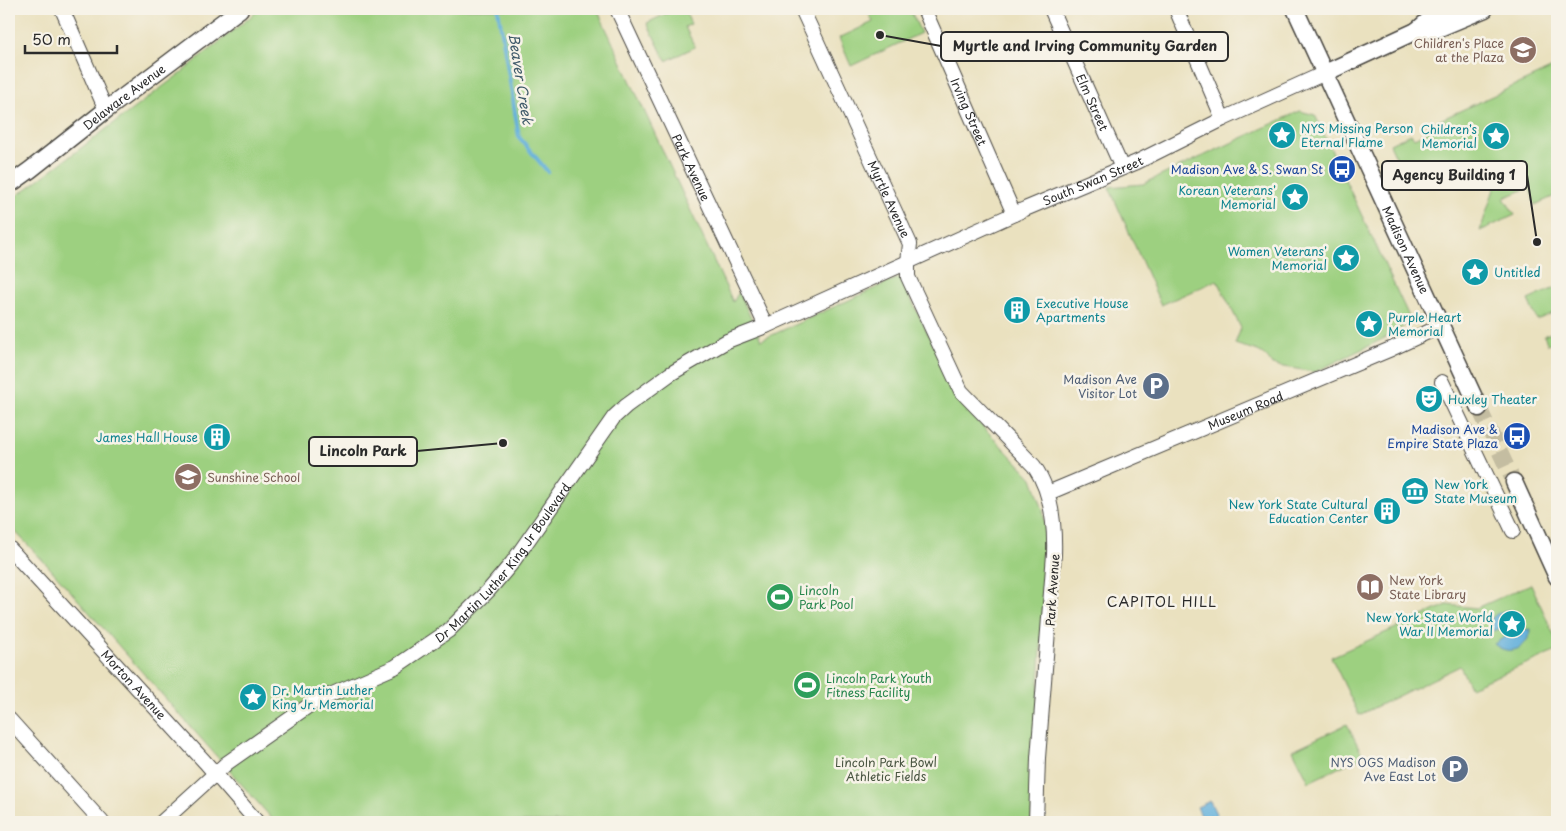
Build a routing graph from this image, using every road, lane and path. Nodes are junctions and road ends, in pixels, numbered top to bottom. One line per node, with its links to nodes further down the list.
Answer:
1 (62, 9): 13 (street)
2 (240, 9): 13 (main road, Delaware Avenue)
3 (618, 9): 19 (street, Park Avenue)
4 (802, 9): 18 (street, Myrtle Avenue)
5 (924, 9): 17 (street, Irving Street)
6 (1051, 9): 15 (street, Elm Street)
7 (1176, 9): 14 (street)
8 (1295, 9): 12 (main road, Madison Avenue)
9 (1450, 9): 11 (main road, South Swan Street)
10 (1485, 9): 11 (main road, South Swan Street)
11 (1416, 31): 12 (main road, South Swan Street)
12 (1325, 73): 14 (street, South Swan Street); 20 (main road, Madison Avenue)
13 (106, 110): 16 (main road, Delaware Avenue)
14 (1223, 119): 15 (street, South Swan Street)
15 (1122, 168): 17 (street, South Swan Street)
16 (9, 185)
17 (1014, 214): 18 (street, South Swan Street)
18 (908, 262): 19 (street, South Swan Street); 22 (street, Myrtle Avenue)
19 (766, 326): 30 (street, Dr Martin Luther King Jr Boulevard)
20 (1441, 326): 23 (main road, Madison Avenue); 25 (street, Museum Road)
21 (1442, 382): 26 (street)
22 (961, 391): 25 (street, Park Avenue)
23 (1479, 408)
24 (1514, 482): 28 (main road)
25 (1048, 493): 34 (street, Park Avenue)
26 (1513, 531)
27 (9, 548): 30 (street, Morton Avenue)
28 (1557, 577)
29 (9, 719): 31 (street)
30 (215, 774): 32 (street); 33 (street, Morton Avenue)
31 (102, 822)
32 (162, 822)
33 (257, 822)
34 (1036, 822)

